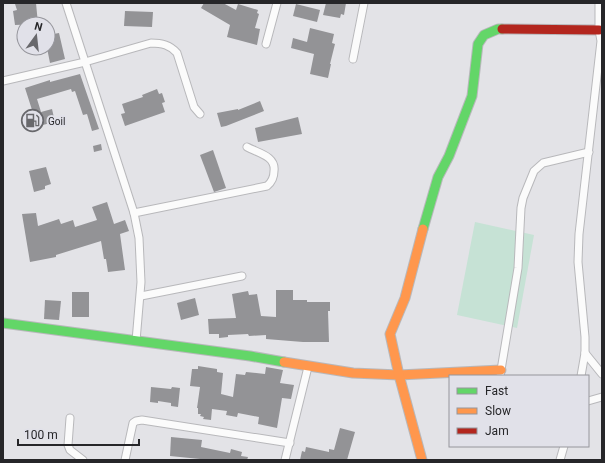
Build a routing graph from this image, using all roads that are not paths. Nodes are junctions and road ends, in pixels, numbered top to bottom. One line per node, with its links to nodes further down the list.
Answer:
1 (66, 3): 9 (street)
2 (277, 3): 7 (street)
3 (364, 3): 8 (street)
4 (598, 3): 5 (street)
5 (599, 30): 6 (street); 23 (street)
6 (602, 41): 13 (street)
7 (266, 44)
8 (353, 59)
9 (85, 62): 10 (street); 11 (street); 14 (street)
10 (3, 81)
11 (200, 114)
12 (247, 147): 14 (street)
13 (589, 152): 19 (street); 21 (street)
14 (134, 213): 16 (street)
15 (242, 276): 16 (street)
16 (141, 296): 18 (street)
17 (3, 323): 18 (street)
18 (136, 342): 20 (street)
19 (585, 353): 22 (street); 24 (street)
20 (308, 366): 23 (street); 28 (street)
21 (501, 373): 23 (street)
22 (602, 374)
23 (399, 375): 33 (street)
24 (581, 375)
25 (602, 397): 26 (street)
26 (589, 402)
27 (70, 418): 30 (street)
28 (290, 443): 31 (street); 32 (street)
29 (564, 447): 34 (street)
30 (83, 460)
31 (125, 460)
32 (285, 460)
33 (422, 460)
34 (560, 460)

